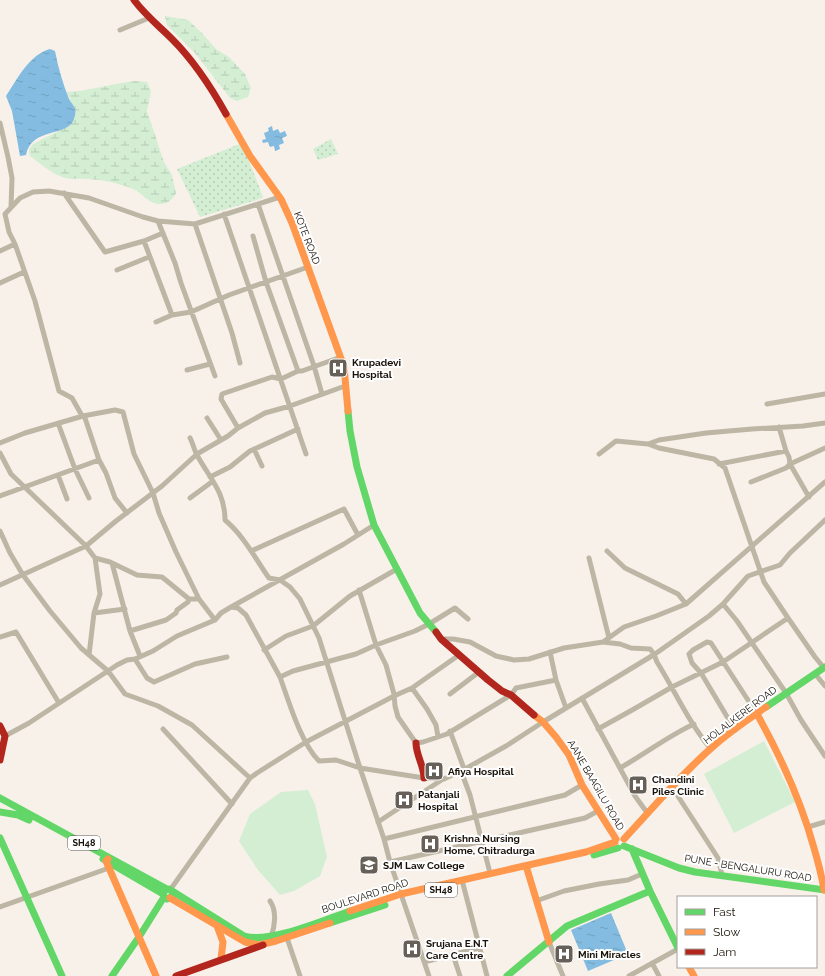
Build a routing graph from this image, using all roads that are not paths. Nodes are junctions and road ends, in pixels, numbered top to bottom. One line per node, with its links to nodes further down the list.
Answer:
1 (134, 0): 2 (main road, KOTE ROAD)
2 (149, 18): 3 (street); 6 (main road, KOTE ROAD)
3 (120, 30)
4 (0, 123): 8 (street)
5 (64, 193): 8 (street); 10 (street); 14 (street)
6 (280, 197): 7 (street); 18 (main road, KOTE ROAD)
7 (258, 204): 9 (street); 21 (street)
8 (11, 207): 15 (street)
9 (224, 214): 11 (street); 24 (street)
10 (158, 221): 11 (street); 12 (street)
11 (195, 224): 25 (street)
12 (163, 233): 14 (street); 26 (street)
13 (253, 236): 23 (street)
14 (144, 241): 17 (street)
15 (15, 244): 16 (street); 20 (street)
16 (0, 251)
17 (149, 256): 19 (street); 27 (street)
18 (308, 268): 21 (street); 29 (main road, KOTE ROAD)
19 (117, 270)
20 (24, 272): 22 (street); 42 (street)
21 (284, 276): 23 (street); 32 (street)
22 (0, 282)
23 (266, 282): 24 (street); 34 (street)
24 (249, 288): 25 (street); 36 (street)
25 (220, 299): 26 (street); 30 (street)
26 (191, 312): 27 (street); 31 (street)
27 (172, 315): 28 (street)
28 (156, 322)
29 (341, 357): 32 (street); 37 (main road, KOTE ROAD)
30 (240, 363)
31 (210, 364): 33 (street); 35 (street)
32 (314, 366): 34 (street); 38 (street)
33 (187, 370)
34 (298, 371): 36 (street)
35 (215, 376)
36 (281, 379): 41 (street); 47 (street)
37 (346, 386): 38 (street); 78 (main road, KOTE ROAD)
38 (322, 394): 41 (street)
39 (825, 394): 40 (street)
40 (767, 404)
41 (290, 406): 47 (street); 48 (street)
42 (83, 416): 44 (street); 60 (street); 70 (street)
43 (207, 418): 50 (street)
44 (58, 423): 51 (street); 64 (street)
45 (825, 423): 46 (street)
46 (779, 427): 52 (street); 55 (street)
47 (238, 428): 50 (street)
48 (298, 429): 54 (street); 58 (street)
49 (190, 438): 57 (street)
50 (221, 440): 57 (street)
51 (0, 443)
52 (648, 444): 59 (street); 61 (street)
53 (825, 448): 62 (street)
54 (254, 449): 63 (street); 66 (street)
55 (786, 451): 61 (street); 62 (street)
56 (0, 454): 69 (street)
57 (196, 454): 66 (street); 70 (street)
58 (306, 454)
59 (599, 454)
60 (99, 460): 64 (street); 76 (street)
61 (719, 464): 82 (street)
62 (790, 464): 67 (street); 72 (street)
63 (262, 466)
64 (75, 469): 65 (street); 73 (street)
65 (58, 475): 69 (street); 75 (street)
66 (212, 479): 74 (street); 83 (street)
67 (752, 482)
68 (825, 482): 72 (street)
69 (24, 487): 71 (street); 81 (street)
70 (153, 493): 76 (street); 95 (street)
71 (0, 496)
72 (809, 497): 82 (street)
73 (89, 498)
74 (190, 498)
75 (67, 500)
76 (127, 513): 81 (street)
77 (825, 520): 89 (street)
78 (374, 525): 80 (street); 88 (main road, KOTE ROAD)
79 (0, 531): 90 (street)
80 (358, 535): 83 (street); 91 (street)
81 (86, 546): 85 (street); 90 (street)
82 (752, 546): 89 (street); 96 (street)
83 (251, 551): 91 (street)
84 (607, 551): 96 (street)
85 (95, 558): 87 (street); 100 (street)
86 (589, 558): 108 (street)
87 (112, 563): 94 (street); 99 (street)
88 (397, 569): 93 (street); 104 (main road, KOTE ROAD)
89 (761, 571): 97 (street); 101 (street)
90 (24, 575): 92 (street); 116 (street)
91 (280, 580): 98 (street); 105 (street)
92 (0, 585)
93 (359, 590): 105 (street); 112 (street)
94 (189, 598): 95 (street); 106 (street)
95 (199, 598): 103 (street)
96 (686, 604): 108 (street)
97 (723, 604): 111 (street); 115 (street)
98 (231, 607): 103 (street); 113 (street)
99 (125, 609): 100 (street); 106 (street)
100 (94, 613): 116 (street)
101 (788, 618): 111 (street); 122 (street)
102 (468, 619): 104 (street)
103 (215, 620): 119 (street)
104 (429, 624): 109 (main road, KOTE ROAD); 112 (street)
105 (313, 626): 113 (street); 120 (street)
106 (130, 631): 119 (street)
107 (0, 636): 137 (street)
108 (609, 638): 110 (street)
109 (441, 639): 114 (street); 117 (main road, AANE BAAGILU ROAD)
110 (603, 642): 114 (street); 115 (street)
111 (750, 642): 121 (street); 132 (street)
112 (376, 645): 120 (street); 135 (street)
113 (264, 650): 127 (street)
114 (550, 652): 128 (street)
115 (655, 654): 130 (street); 136 (street)
116 (89, 655): 123 (street)
117 (459, 655): 124 (main road, AANE BAAGILU ROAD); 131 (street)
118 (227, 657): 119 (street)
119 (138, 658): 123 (street)
120 (326, 662): 127 (street); 140 (street)
121 (723, 662): 125 (street); 125 (street); 139 (street)
122 (825, 667): 126 (main road, HOLALKERE ROAD / SH48)
123 (108, 671): 137 (street); 158 (street)
124 (479, 672): 133 (street); 134 (main road, AANE BAAGILU ROAD)
125 (701, 673): 130 (street); 146 (street)
126 (816, 675): 129 (street); 132 (main road, HOLALKERE ROAD / SH48)
127 (280, 677): 149 (street)
128 (556, 680): 134 (street); 138 (street)
129 (825, 686)
130 (672, 687): 142 (street); 144 (street)
131 (412, 688): 135 (street); 148 (street)
132 (786, 693): 139 (main road, HOLALKERE ROAD / SH48); 151 (street)
133 (450, 694)
134 (511, 695): 141 (main road, AANE BAAGILU ROAD); 147 (street)
135 (394, 696): 140 (street); 150 (street)
136 (582, 698): 138 (street); 144 (street)
137 (59, 703): 145 (street)
138 (566, 708): 141 (street)
139 (757, 714): 146 (main road, HOLALKERE ROAD / SH48); 173 (main road)
140 (345, 721): 149 (street); 155 (street)
141 (543, 722): 157 (street); 161 (main road, AANE BAAGILU ROAD)
142 (694, 724): 152 (street); 156 (street)
143 (163, 729): 165 (street)
144 (598, 729): 156 (street)
145 (2, 730): 154 (main road)
146 (735, 730): 152 (main road, HOLALKERE ROAD / SH48)
147 (450, 731): 148 (street); 157 (street)
148 (438, 737): 150 (street)
149 (306, 742): 155 (street); 158 (street)
150 (416, 743): 159 (main road)
151 (823, 747): 153 (street)
152 (711, 749): 162 (main road, HOLALKERE ROAD / SH48)
153 (825, 756)
154 (0, 760)
155 (360, 768): 159 (street); 171 (street)
156 (620, 768): 169 (street)
157 (461, 771): 160 (street); 170 (street)
158 (250, 778): 165 (street)
159 (424, 778): 160 (street)
160 (444, 779): 171 (street)
161 (582, 785): 166 (main road, AANE BAAGILU ROAD); 170 (street)
162 (672, 787): 169 (main road, HOLALKERE ROAD / SH48); 184 (street)
163 (0, 798): 164 (main road, SH48)
164 (12, 804): 168 (main road); 179 (main road, SH48)
165 (232, 804): 188 (street)
166 (598, 811): 176 (street); 177 (main road, AANE BAAGILU ROAD)
167 (0, 812): 168 (main road, SH48)
168 (8, 813): 179 (main road, SH48)
169 (648, 814): 177 (main road, HOLALKERE ROAD / SH48)
170 (476, 816): 175 (street); 176 (street)
171 (378, 822): 175 (street)
172 (825, 822): 173 (street)
173 (808, 827): 186 (main road)
174 (0, 838): 189 (main road)
175 (384, 839): 180 (street)
176 (482, 842): 180 (street); 182 (street)
177 (619, 843): 178 (main road, PUNE - BENGALURU ROAD); 181 (main road, BOULEVARD ROAD / SH48); 182 (main road, BOULEVARD ROAD / SH48)
178 (632, 849): 183 (main road); 184 (main road, PUNE - BENGALURU ROAD)
179 (108, 862): 188 (main road, SH48); 189 (street); 195 (main road)
180 (390, 862): 190 (street)
181 (527, 869): 185 (main road, BOULEVARD ROAD / SH48); 192 (main road)
182 (490, 873): 190 (main road, BOULEVARD ROAD / SH48)
183 (642, 874): 187 (main road); 192 (street)
184 (722, 875): 186 (main road, PUNE - BENGALURU ROAD)
185 (463, 884): 190 (main road, BOULEVARD ROAD / SH48); 200 (street)
186 (825, 890)
187 (650, 891): 198 (main road); 199 (main road)
188 (168, 893): 194 (main road, SH48); 195 (main road); 197 (main road, SH48)
189 (27, 897): 193 (street); 206 (main road)
190 (402, 897): 196 (main road, BOULEVARD ROAD / SH48); 197 (main road, BOULEVARD ROAD / SH48); 204 (street)
191 (270, 900): 197 (street)
192 (536, 900): 198 (main road)
193 (0, 907)
194 (217, 926): 197 (main road, SH48); 203 (main road)
195 (139, 937): 207 (main road); 208 (main road)
196 (287, 938): 197 (main road, BOULEVARD ROAD / SH48); 210 (street)
197 (268, 940): 203 (main road)
198 (549, 942): 214 (main road); 215 (street)
199 (677, 946)
200 (479, 948): 202 (street); 213 (street)
201 (677, 949): 205 (street)
202 (453, 955): 204 (street); 212 (street)
203 (221, 959): 209 (main road)
204 (424, 962): 211 (street)
205 (652, 963): 216 (street); 217 (street)
206 (62, 976)
207 (112, 976)
208 (156, 976)
209 (176, 976)
210 (300, 976)
211 (429, 976)
212 (460, 976)
213 (487, 976)
214 (507, 976)
215 (562, 976)
216 (629, 976)
217 (659, 976)

